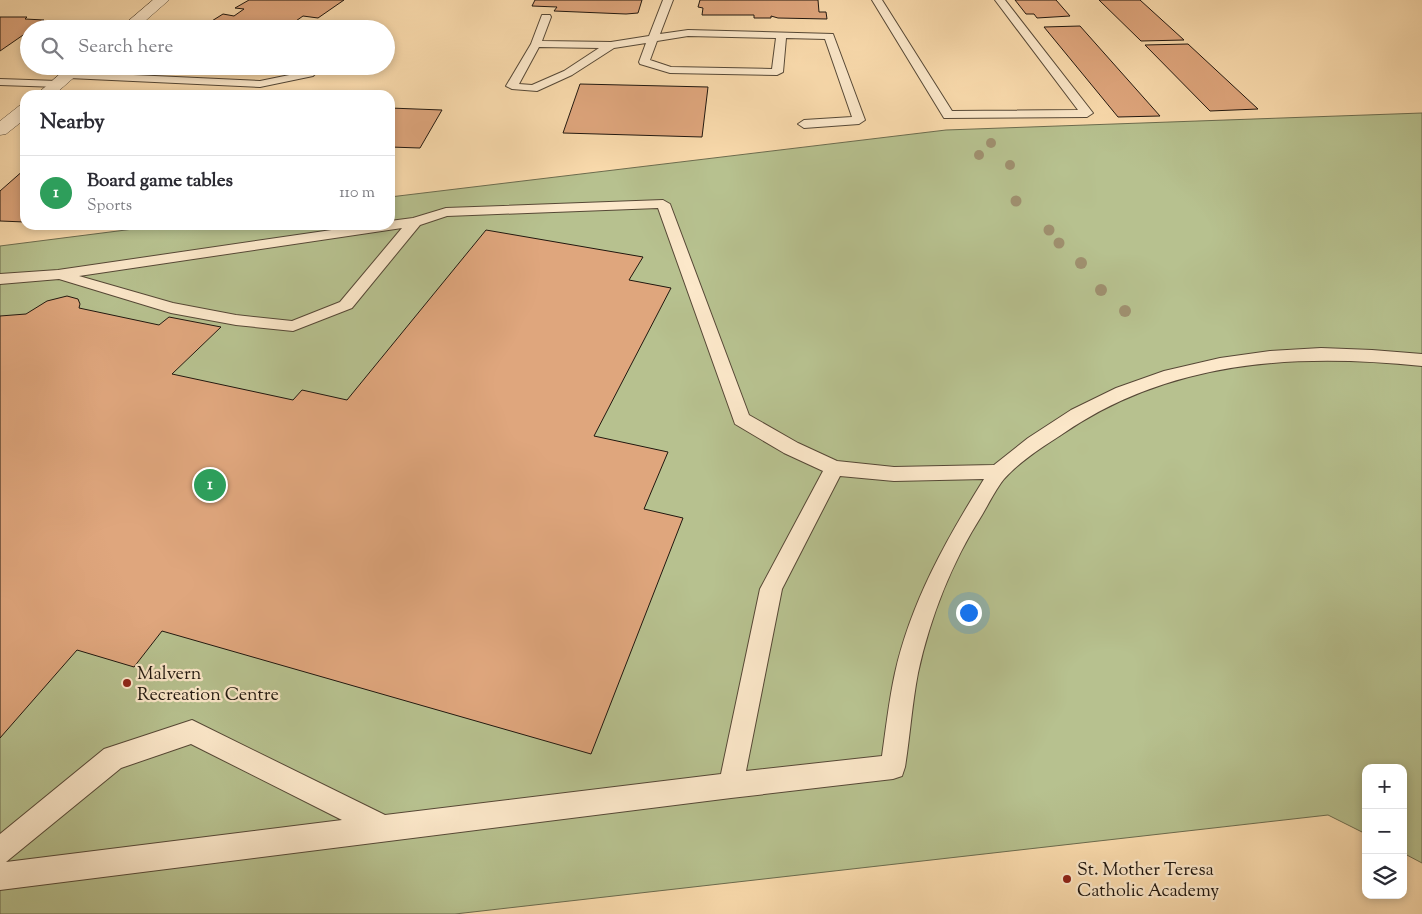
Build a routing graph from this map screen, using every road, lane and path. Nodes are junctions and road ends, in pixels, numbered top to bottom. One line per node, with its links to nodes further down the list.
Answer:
1 (162, 0): 6 (street)
2 (668, 0): 8 (lane)
3 (877, 0): 4 (lane)
4 (1000, 0)
5 (546, 17): 9 (lane)
6 (137, 20)
7 (781, 36): 8 (lane); 8 (lane); 16 (lane)
8 (653, 39): 10 (lane)
9 (536, 44): 10 (lane); 10 (lane)
10 (611, 45)
11 (69, 75): 12 (lane); 13 (lane); 14 (street)
12 (303, 75)
13 (0, 82)
14 (50, 90)
15 (20, 114): 17 (street)
16 (804, 124)
17 (0, 130)
18 (416, 222): 19 (lane); 21 (lane); 24 (lane)
19 (395, 225)
20 (362, 230): 21 (lane)
21 (58, 275): 22 (lane)
22 (0, 279)
23 (1422, 360): 25 (lane)
24 (834, 468): 25 (lane); 26 (lane)
25 (1000, 472): 26 (lane)
26 (731, 785): 27 (lane)
27 (384, 828): 28 (lane); 29 (lane)
28 (0, 851)
29 (0, 876)

